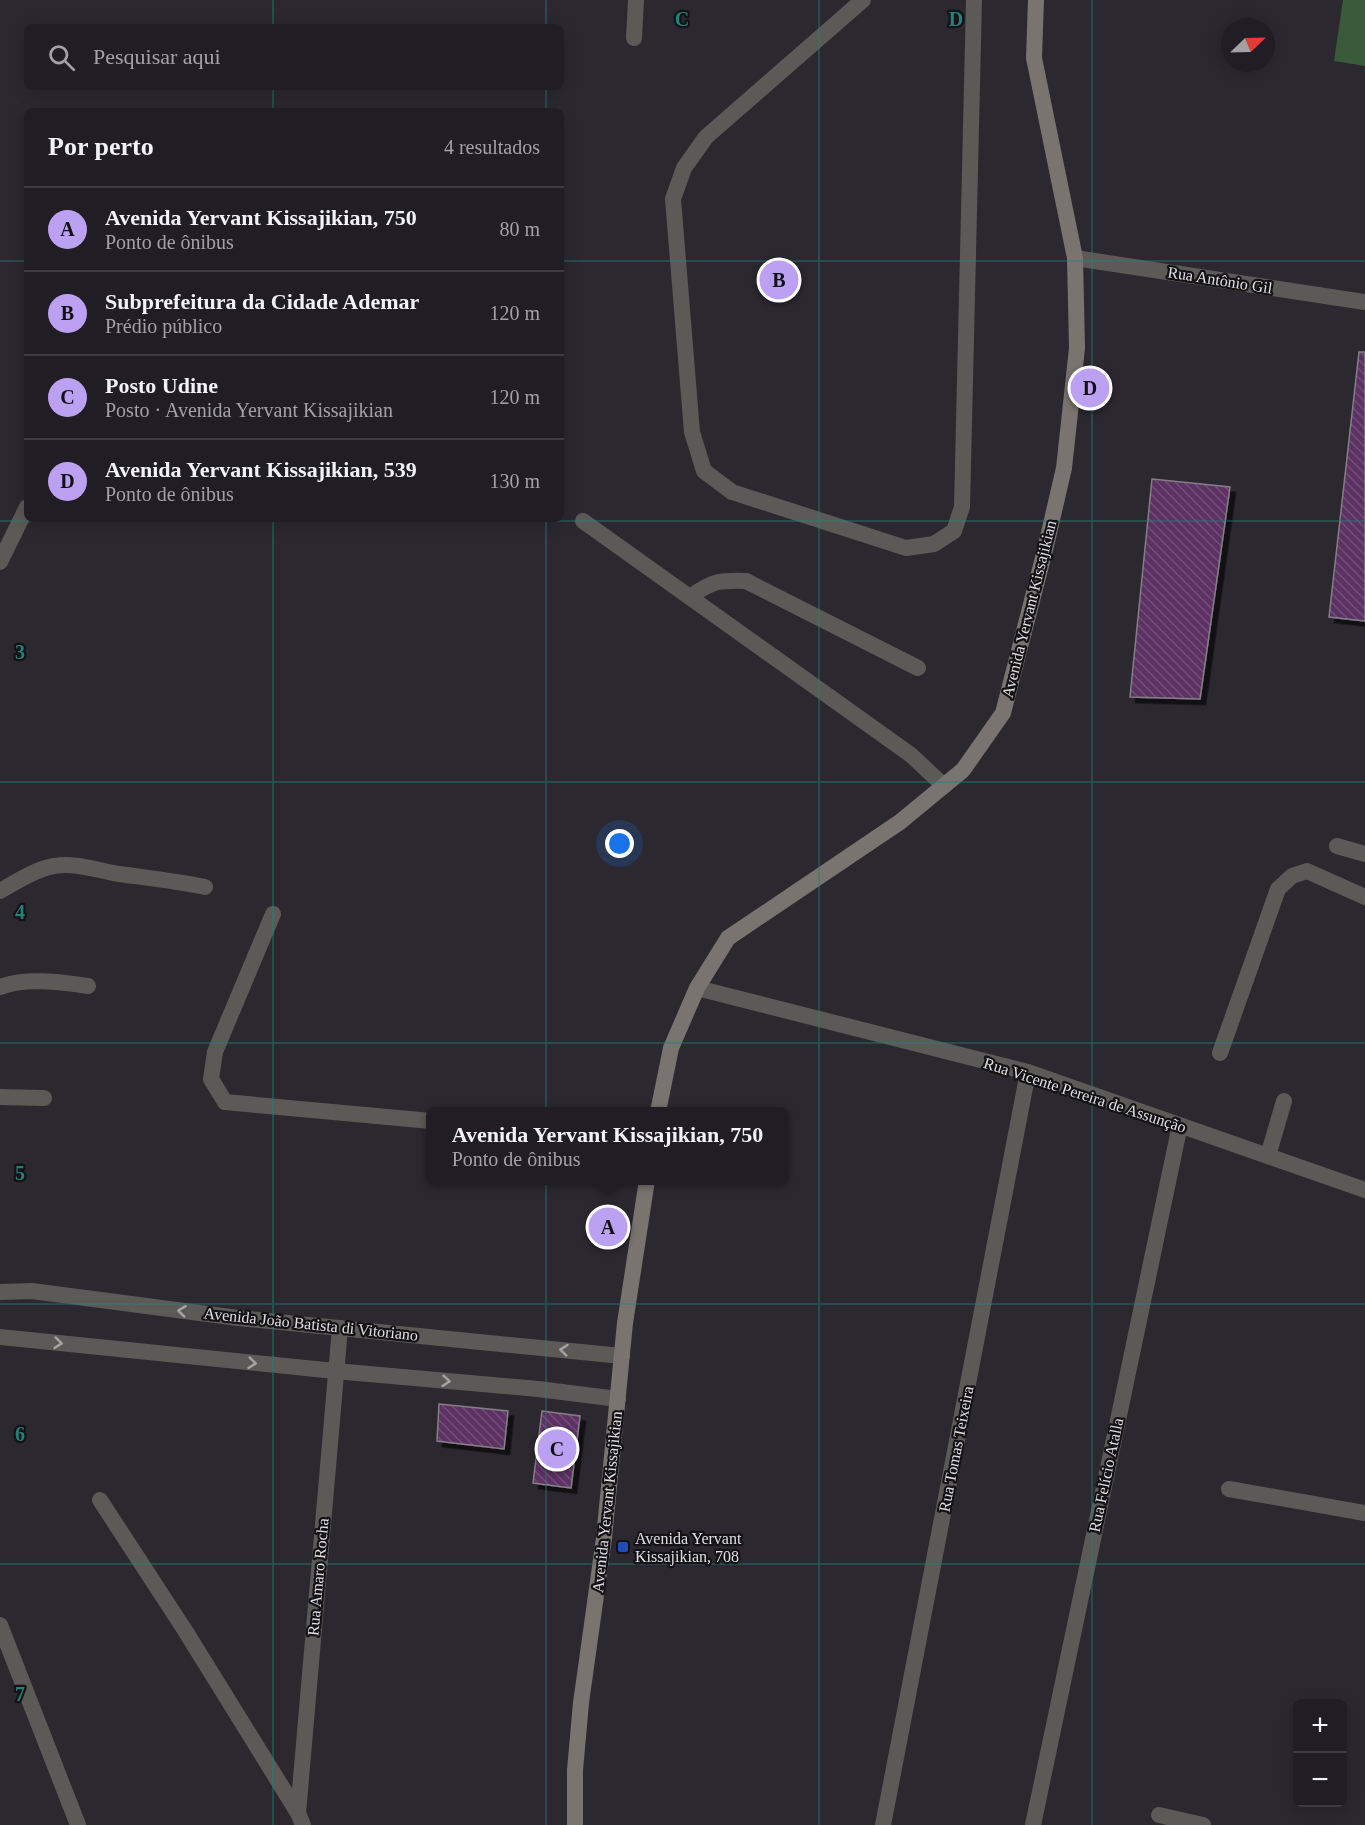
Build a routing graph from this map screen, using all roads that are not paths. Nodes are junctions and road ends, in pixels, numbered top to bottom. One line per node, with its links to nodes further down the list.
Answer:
1 (636, 0): 5 (street)
2 (863, 0): 3 (street)
3 (974, 0)
4 (1036, 0): 6 (main road, Avenida Yervant Kissajikian)
5 (634, 38)
6 (1075, 258): 7 (street, Rua Antônio Gil); 13 (main road, Avenida Yervant Kissajikian)
7 (1365, 302)
8 (24, 513): 10 (street)
9 (583, 521): 11 (street)
10 (0, 562)
11 (690, 597): 12 (street); 13 (street)
12 (918, 668)
13 (944, 786): 22 (main road, Avenida Yervant Kissajikian)
14 (1337, 846): 15 (street)
15 (1365, 854)
16 (205, 887): 17 (street)
17 (0, 891)
18 (1365, 897): 23 (street)
19 (273, 914): 29 (street)
20 (88, 986): 21 (street)
21 (0, 987)
22 (697, 988): 24 (street, Rua Vicente Pereira de Assunção); 28 (main road, Avenida Yervant Kissajikian)
23 (1220, 1053)
24 (1028, 1072): 30 (street, Rua Vicente Pereira de Assunção); 48 (street, Rua Tomas Teixeira)
25 (0, 1097): 26 (street)
26 (44, 1098)
27 (1284, 1101): 31 (street)
28 (659, 1107)
29 (426, 1121)
30 (1180, 1125): 31 (street, Rua Vicente Pereira de Assunção); 49 (street, Rua Felício Atalla)
31 (1268, 1156): 33 (street, Rua Vicente Pereira de Assunção)
32 (646, 1185): 37 (main road, Avenida Yervant Kissajikian)
33 (1365, 1190)
34 (0, 1292): 35 (street, Avenida João Batista di Vitoriano, one-way to 34)
35 (340, 1328): 37 (street, Avenida João Batista di Vitoriano, one-way to 35); 38 (street, Rua Amaro Rocha)
36 (0, 1337): 38 (street, one-way to 38)
37 (622, 1356): 39 (main road, Avenida Yervant Kissajikian)
38 (335, 1371): 39 (street, one-way to 39); 45 (street, Rua Amaro Rocha)
39 (618, 1399): 47 (main road, Avenida Yervant Kissajikian)
40 (1229, 1489): 42 (street)
41 (100, 1500): 45 (street)
42 (1365, 1513)
43 (0, 1625): 46 (street)
44 (1159, 1815): 50 (street)
45 (300, 1819)
46 (78, 1825)
47 (575, 1825)
48 (883, 1825)
49 (1033, 1825)
50 (1203, 1825)

